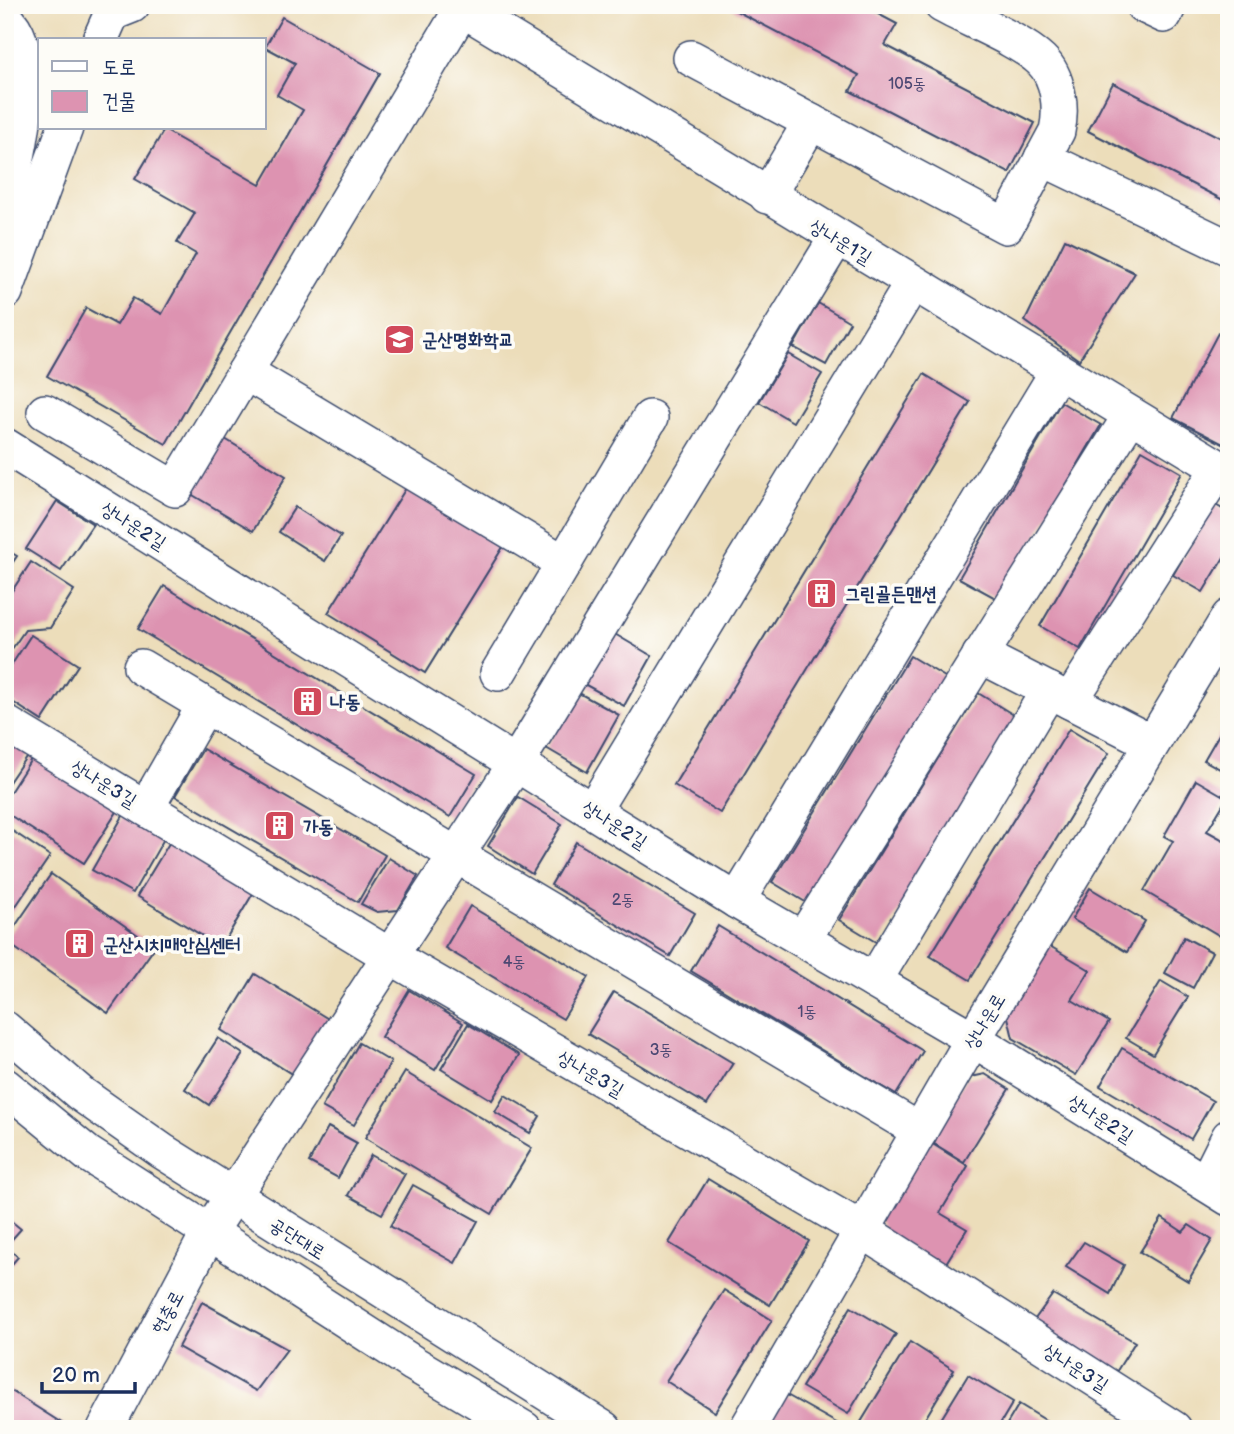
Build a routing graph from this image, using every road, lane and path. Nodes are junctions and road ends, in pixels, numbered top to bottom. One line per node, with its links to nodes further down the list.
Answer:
1 (132, 5): 7 (street)
2 (942, 5): 11 (street)
3 (1143, 5): 4 (street)
4 (1169, 5)
5 (459, 7): 12 (street, 상나운1길); 19 (street)
6 (5, 18): 13 (street)
7 (101, 38)
8 (691, 58): 9 (street)
9 (811, 122): 11 (street); 12 (street)
10 (64, 130): 17 (street)
11 (1042, 158): 15 (street)
12 (767, 196): 14 (street, 상나운1길)
13 (5, 204)
14 (836, 239): 16 (street, 상나운1길); 34 (street, 현충로)
15 (1229, 248)
16 (912, 284): 18 (street, 상나운1길); 36 (street)
17 (5, 292)
18 (1058, 371): 21 (street, 상나운1길); 38 (street)
19 (245, 372): 20 (street); 25 (street)
20 (45, 412)
21 (1131, 415): 24 (street, 상나운1길); 27 (street)
22 (650, 418): 25 (street)
23 (5, 446): 34 (street, 상나운2길)
24 (1224, 471): 30 (street)
25 (564, 563): 29 (street)
26 (1229, 617): 33 (street, 상나운로)
27 (981, 655): 30 (street); 39 (street)
28 (141, 667): 31 (street)
29 (498, 673)
30 (1060, 696): 33 (street); 41 (street)
31 (205, 705): 35 (street); 37 (street)
32 (5, 723): 35 (street, 상나운3길)
33 (1152, 743): 43 (street, 상나운로)
34 (517, 762): 36 (street, 상나운2길); 37 (street, 현충로)
35 (146, 808): 40 (street, 상나운3길)
36 (593, 810): 38 (street, 상나운2길)
37 (456, 855): 40 (street, 현충로); 45 (street)
38 (737, 901): 39 (street, 상나운2길)
39 (803, 939): 41 (street, 상나운2길)
40 (390, 956): 48 (street, 현충로); 49 (street, 상나운3길)
41 (874, 981): 43 (street, 상나운2길)
42 (5, 1029): 48 (street, 공단대로)
43 (973, 1039): 45 (street, 상나운로); 47 (street, 상나운2길)
44 (5, 1086): 50 (street)
45 (920, 1131): 49 (street, 상나운로)
46 (1229, 1137): 47 (street)
47 (1217, 1191)
48 (233, 1198): 50 (street, 현충로); 53 (street, 공단대로)
49 (862, 1230): 54 (street, 상나운로); 55 (street, 상나운3길)
50 (208, 1234): 51 (street, 현충로); 52 (street)
51 (105, 1429)
52 (524, 1429)
53 (604, 1429)
54 (747, 1429)
55 (1174, 1429)

